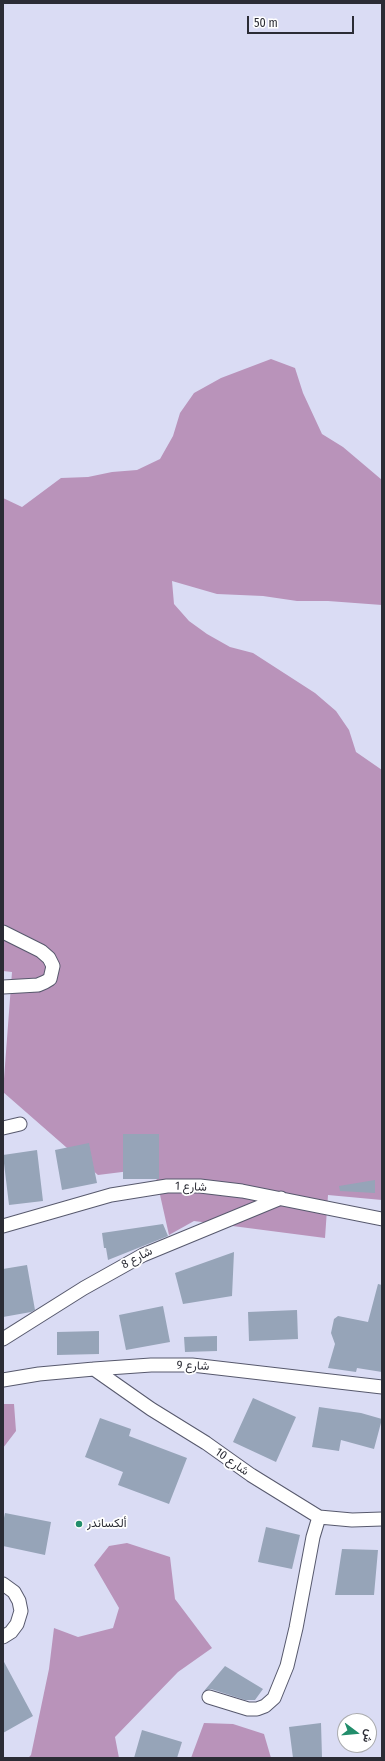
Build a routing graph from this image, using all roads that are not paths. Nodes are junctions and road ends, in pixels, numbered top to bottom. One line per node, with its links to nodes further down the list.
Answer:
1 (3, 932): 2 (street)
2 (3, 987)
3 (20, 1124): 4 (street)
4 (3, 1128)
5 (281, 1198): 6 (street, شارع 1); 7 (street, شارع 1); 8 (street, شارع 8)
6 (382, 1219)
7 (3, 1226)
8 (3, 1339)
9 (94, 1369): 10 (street, شارع 9); 11 (street, شارع 9); 12 (street, شارع 10)
10 (3, 1380)
11 (382, 1387)
12 (319, 1517): 13 (street, شارع 10); 16 (street)
13 (382, 1519)
14 (3, 1584): 15 (street)
15 (3, 1637)
16 (209, 1697)

